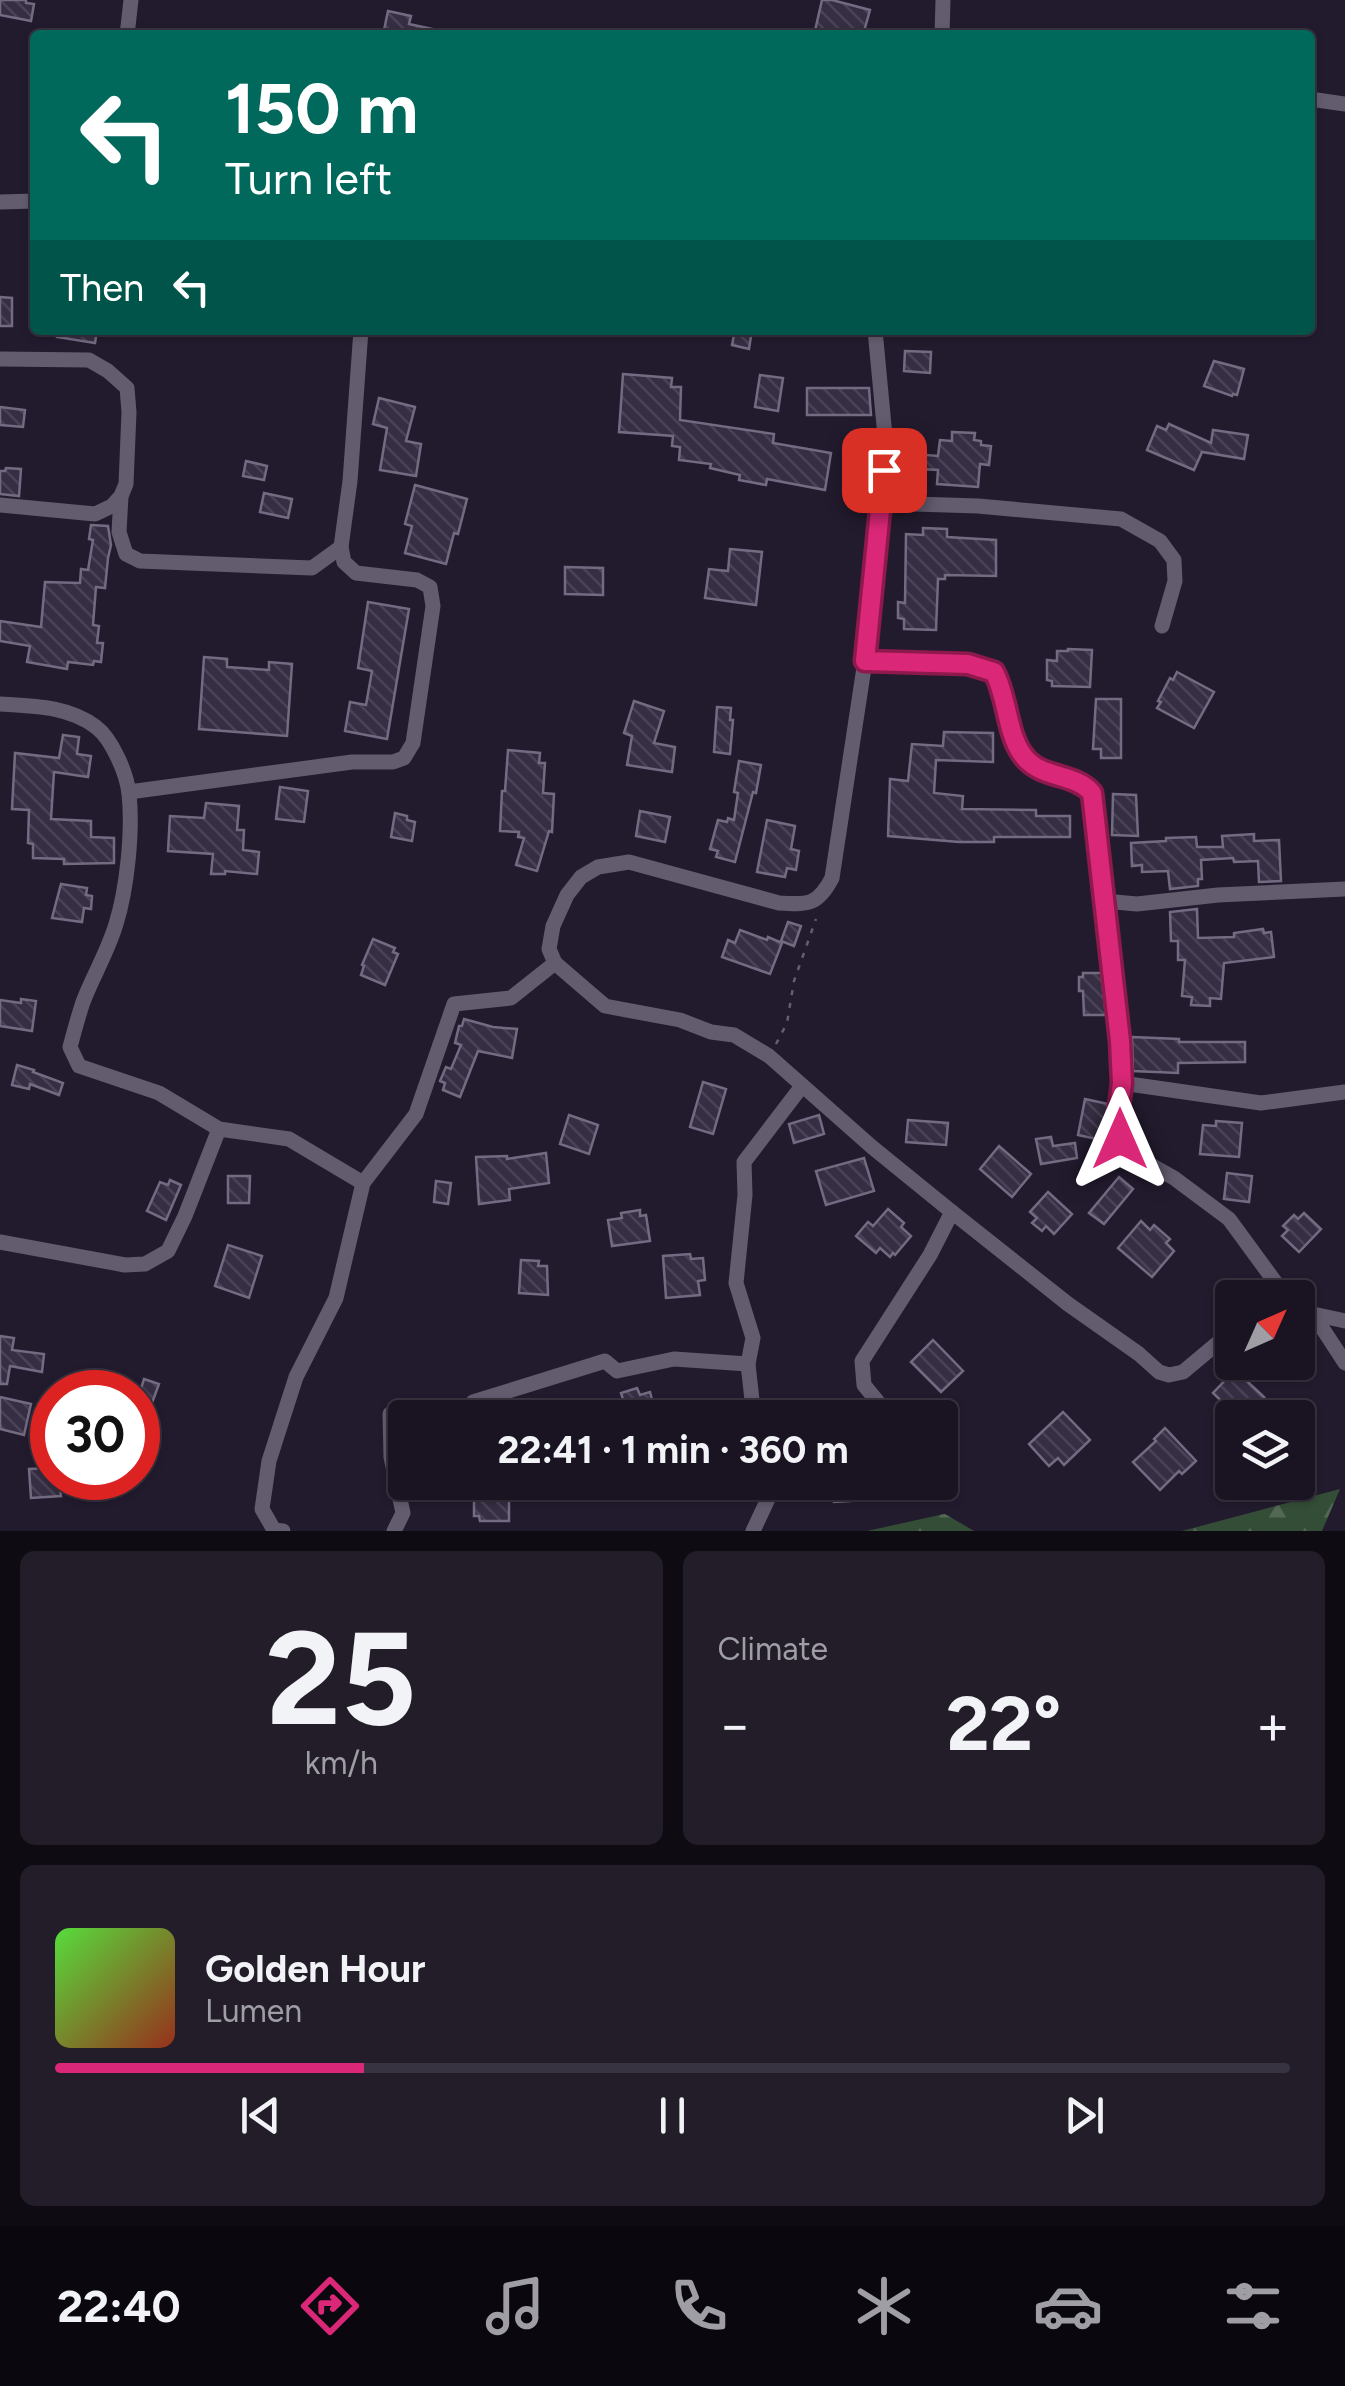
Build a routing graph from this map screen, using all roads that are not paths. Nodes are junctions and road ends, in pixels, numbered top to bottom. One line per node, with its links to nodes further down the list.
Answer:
1 (131, 0): 3 (street)
2 (944, 0): 4 (street)
3 (128, 30)
4 (942, 30)
5 (1315, 100): 6 (street)
6 (1345, 104)
7 (30, 201): 8 (street)
8 (0, 202)
9 (361, 335): 15 (street)
10 (875, 335): 13 (street)
11 (0, 359): 12 (street)
12 (122, 496): 14 (street); 15 (street)
13 (882, 503): 16 (street); 17 (street)
14 (0, 505)
15 (341, 547): 19 (street)
16 (1162, 626)
17 (865, 661): 21 (street); 22 (street)
18 (0, 704): 19 (street)
19 (129, 792): 26 (street)
20 (1345, 889): 21 (street)
21 (1104, 901): 23 (street)
22 (555, 963): 24 (street); 27 (street)
23 (1122, 1083): 25 (street); 30 (street)
24 (802, 1086): 28 (street); 36 (street)
25 (1345, 1092)
26 (218, 1129): 27 (street); 29 (street)
27 (364, 1182): 40 (street)
28 (952, 1212): 34 (street); 38 (street)
29 (0, 1242)
30 (1271, 1280)
31 (1315, 1314): 33 (street)
32 (1315, 1317): 35 (street)
33 (1345, 1321)
34 (1215, 1345)
35 (1345, 1363)
36 (748, 1364): 37 (street); 41 (street)
37 (752, 1400)
38 (876, 1400)
39 (767, 1500): 42 (street)
40 (283, 1531)
41 (394, 1531)
42 (753, 1531)

